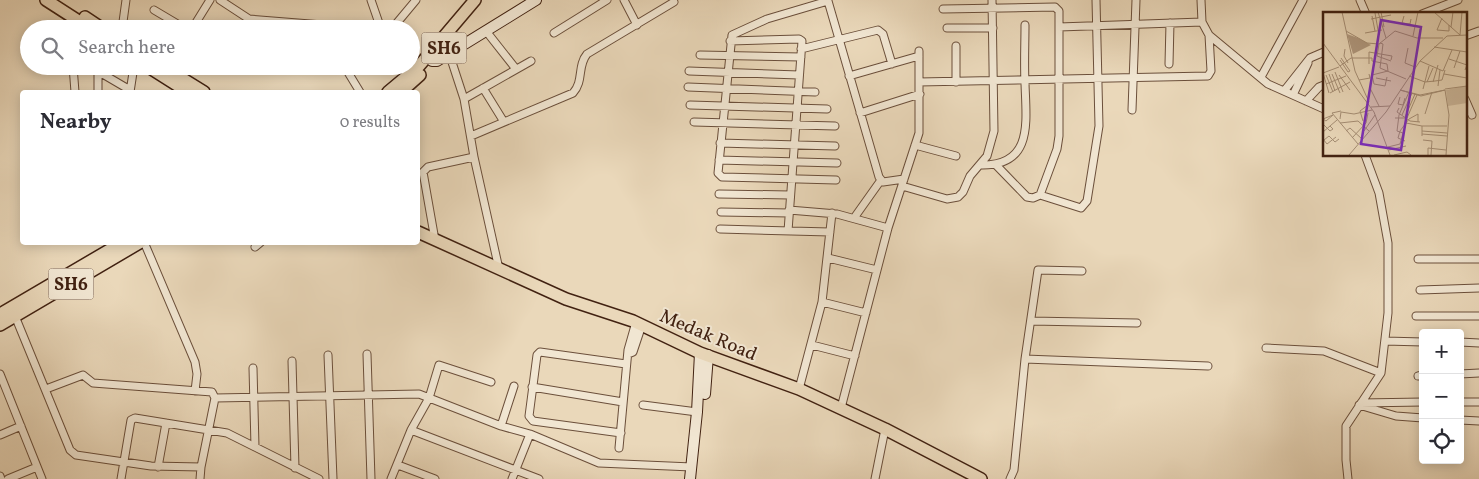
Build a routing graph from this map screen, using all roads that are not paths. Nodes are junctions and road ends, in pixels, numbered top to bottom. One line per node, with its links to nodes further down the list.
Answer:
1 (46, 0): 27 (main road)
2 (58, 0): 28 (main road)
3 (126, 0): 29 (street)
4 (210, 0): 31 (street)
5 (220, 0): 32 (street)
6 (371, 0): 33 (street)
7 (416, 0): 34 (street)
8 (485, 0): 60 (main road, SH6)
9 (536, 0): 44 (street)
10 (607, 0): 46 (street)
11 (624, 0): 38 (street)
12 (992, 0): 23 (street)
13 (1096, 0): 40 (street)
14 (1136, 0): 37 (street)
15 (1202, 0): 35 (street)
16 (1303, 0): 79 (street)
17 (1360, 0): 25 (street)
18 (1458, 0): 26 (street)
19 (830, 1): 49 (street); 50 (street)
20 (470, 2): 57 (main road, SH6)
21 (674, 2): 38 (street)
22 (944, 9): 23 (street)
23 (992, 9): 41 (street); 43 (street)
24 (154, 10): 30 (street)
25 (1365, 12)
26 (1427, 12)
27 (77, 20)
28 (89, 20)
29 (123, 20)
30 (171, 20)
31 (198, 20)
32 (261, 20)
33 (378, 20)
34 (399, 20)
35 (1202, 22): 36 (street); 47 (street)
36 (1170, 23): 37 (street); 63 (street)
37 (1135, 24): 40 (street); 80 (street)
38 (637, 25): 116 (street)
39 (1025, 25): 84 (street)
40 (1096, 25): 41 (street); 81 (street)
41 (1059, 27): 82 (street)
42 (947, 28): 43 (street)
43 (992, 28): 83 (street)
44 (486, 30): 54 (street); 64 (street)
45 (1479, 31): 48 (street)
46 (554, 33)
47 (1209, 35): 79 (street); 80 (street)
48 (1466, 36)
49 (839, 40): 52 (street); 62 (street); 78 (street)
50 (730, 41): 52 (street); 56 (street)
51 (956, 46): 86 (street)
52 (801, 49): 58 (street)
53 (1323, 52): 59 (street)
54 (449, 53): 60 (street); 105 (street)
55 (700, 55): 56 (street)
56 (729, 55): 58 (street); 66 (street)
57 (420, 57)
58 (801, 57): 77 (street)
59 (1310, 58): 100 (street); 104 (street)
60 (432, 61): 67 (main road, SH6)
61 (531, 61): 64 (street)
62 (892, 64): 78 (street); 85 (street)
63 (1169, 64)
64 (516, 69): 88 (street)
65 (690, 70): 66 (street)
66 (727, 72): 77 (street); 90 (street)
67 (420, 73)
68 (74, 75): 91 (street)
69 (98, 75): 92 (street)
70 (103, 75): 93 (street)
71 (133, 75): 94 (street)
72 (160, 75): 95 (main road)
73 (178, 75): 96 (main road)
74 (350, 75): 97 (street)
75 (403, 75): 98 (main road, SH6)
76 (418, 75): 99 (main road, SH6)
77 (799, 75): 101 (street)
78 (849, 76): 114 (street)
79 (1261, 77): 100 (street)
80 (1134, 78): 81 (street); 113 (street)
81 (1098, 79): 82 (street); 139 (street)
82 (1061, 80): 84 (street); 139 (street)
83 (993, 81): 84 (street); 86 (street); 132 (street)
84 (1025, 81): 133 (street)
85 (919, 82): 86 (street); 103 (street)
86 (956, 82)
87 (1323, 85): 106 (street)
88 (483, 88): 105 (street); 116 (street)
89 (688, 88): 90 (street)
90 (726, 89): 101 (street); 109 (street)
91 (75, 90)
92 (98, 90)
93 (128, 90)
94 (130, 90)
95 (182, 90)
96 (201, 90)
97 (359, 90)
98 (390, 90)
99 (403, 90)
100 (1284, 91): 104 (street)
101 (798, 92): 102 (street); 110 (street)
102 (815, 92)
103 (920, 94): 114 (street); 124 (street)
104 (1293, 95): 106 (street)
105 (464, 99): 121 (street)
106 (1306, 101): 112 (street)
107 (1466, 101): 115 (street)
108 (690, 105): 109 (street)
109 (724, 106): 110 (street); 118 (street)
110 (797, 108): 111 (street); 119 (street)
111 (826, 109)
112 (1323, 109)
113 (1132, 110)
114 (860, 113): 136 (street)
115 (1472, 115)
116 (504, 122): 121 (street)
117 (694, 122): 118 (street)
118 (722, 123): 119 (street); 122 (street)
119 (796, 126): 120 (street); 123 (street)
120 (835, 126)
121 (471, 136): 128 (street)
122 (720, 143): 123 (street); 129 (street)
123 (794, 145): 125 (street); 130 (street)
124 (915, 145): 126 (street); 137 (street)
125 (835, 146)
126 (956, 156)
127 (1365, 156): 172 (street)
128 (474, 157): 150 (street); 157 (street)
129 (719, 160): 130 (street); 134 (street)
130 (793, 162): 131 (street); 134 (street)
131 (837, 163)
132 (981, 165): 133 (street); 137 (street)
133 (996, 165): 139 (street)
134 (792, 179): 135 (street); 140 (street)
135 (836, 180)
136 (881, 180): 137 (street); 144 (street)
137 (903, 182): 145 (street)
138 (719, 194): 140 (street)
139 (1040, 194)
140 (790, 195): 142 (street)
141 (721, 212): 142 (street)
142 (789, 212): 143 (street); 147 (street)
143 (832, 213): 144 (street); 148 (street)
144 (854, 218): 145 (street)
145 (888, 228): 158 (street)
146 (720, 229): 147 (street)
147 (788, 231): 148 (street)
148 (830, 232): 154 (street)
149 (420, 233): 150 (main road, Medak Road)
150 (435, 241): 157 (main road, Medak Road)
151 (119, 245): 164 (main road, SH6)
152 (138, 245): 165 (main road, SH6)
153 (144, 245): 196 (street)
154 (828, 258): 158 (street); 162 (street)
155 (1418, 259): 156 (street)
156 (1479, 259)
157 (499, 270): 170 (main road, Medak Road)
158 (878, 270): 163 (street)
159 (1082, 271): 168 (street)
160 (1479, 288): 161 (street)
161 (1420, 290)
162 (822, 302): 163 (street); 176 (street)
163 (866, 313): 181 (street)
164 (0, 314)
165 (15, 316): 171 (main road, SH6); 194 (street)
166 (1416, 316): 167 (street)
167 (1479, 316)
168 (1031, 320): 169 (street); 182 (street)
169 (1137, 323)
170 (639, 324): 179 (main road, Medak Road); 184 (street)
171 (0, 325)
172 (1385, 341): 173 (street); 187 (street)
173 (1419, 342)
174 (1464, 342): 175 (street)
175 (1479, 342)
176 (812, 345): 181 (street); 195 (street)
177 (1266, 348): 187 (street)
178 (367, 354): 197 (street)
179 (704, 354): 195 (main road, Medak Road); 210 (street); 245 (street)
180 (328, 355): 198 (street)
181 (855, 356): 209 (street)
182 (1025, 359): 185 (street); 248 (street)
183 (292, 361): 199 (street)
184 (626, 364): 193 (street); 203 (street)
185 (1208, 366)
186 (253, 368): 201 (street)
187 (1381, 373): 208 (street)
188 (1479, 373): 189 (street)
189 (1464, 374)
190 (0, 375): 215 (street)
191 (491, 382): 202 (street)
192 (514, 386): 216 (street)
193 (532, 387): 203 (street); 220 (street)
194 (46, 389): 196 (street); 225 (street)
195 (799, 389): 209 (main road, Medak Road)
196 (195, 391): 200 (street)
197 (369, 394): 198 (street); 202 (street); 239 (street)
198 (330, 395): 199 (street); 238 (street)
199 (293, 397): 201 (street); 231 (street)
200 (215, 398): 201 (street); 217 (street)
201 (254, 398): 223 (street)
202 (429, 398): 216 (street); 219 (street)
203 (623, 402): 220 (street)
204 (1419, 402): 208 (street)
205 (1464, 402): 206 (street)
206 (1479, 402)
207 (642, 404): 210 (street)
208 (1360, 404): 211 (street); 249 (street)
209 (841, 408): 218 (main road, Medak Road)
210 (697, 412): 230 (street)
211 (1419, 418)
212 (1464, 420): 213 (street)
213 (1479, 422)
214 (166, 423): 217 (street); 225 (street); 228 (street)
215 (21, 426): 222 (street); 227 (street)
216 (501, 426): 221 (street)
217 (208, 429): 223 (street); 229 (street)
218 (885, 429): 246 (street); 247 (main road, Medak Road)
219 (411, 430): 226 (street); 232 (street)
220 (621, 433): 224 (street)
221 (530, 434): 230 (street); 232 (street)
222 (0, 435)
223 (255, 447): 231 (street)
224 (619, 448)
225 (124, 463): 228 (street); 235 (street)
226 (398, 465): 240 (street); 241 (street)
227 (37, 466): 233 (street); 234 (street)
228 (158, 467): 229 (street)
229 (201, 467): 236 (street)
230 (692, 467): 244 (street)
231 (295, 468): 237 (street)
232 (516, 471): 242 (street); 243 (street)
233 (8, 479)
234 (42, 479)
235 (121, 479)
236 (200, 479)
237 (319, 479)
238 (333, 479)
239 (371, 479)
240 (391, 479)
241 (435, 479)
242 (512, 479)
243 (539, 479)
244 (690, 479)
245 (696, 479)
246 (875, 479)
247 (981, 479)
248 (1010, 479)
249 (1348, 479)

